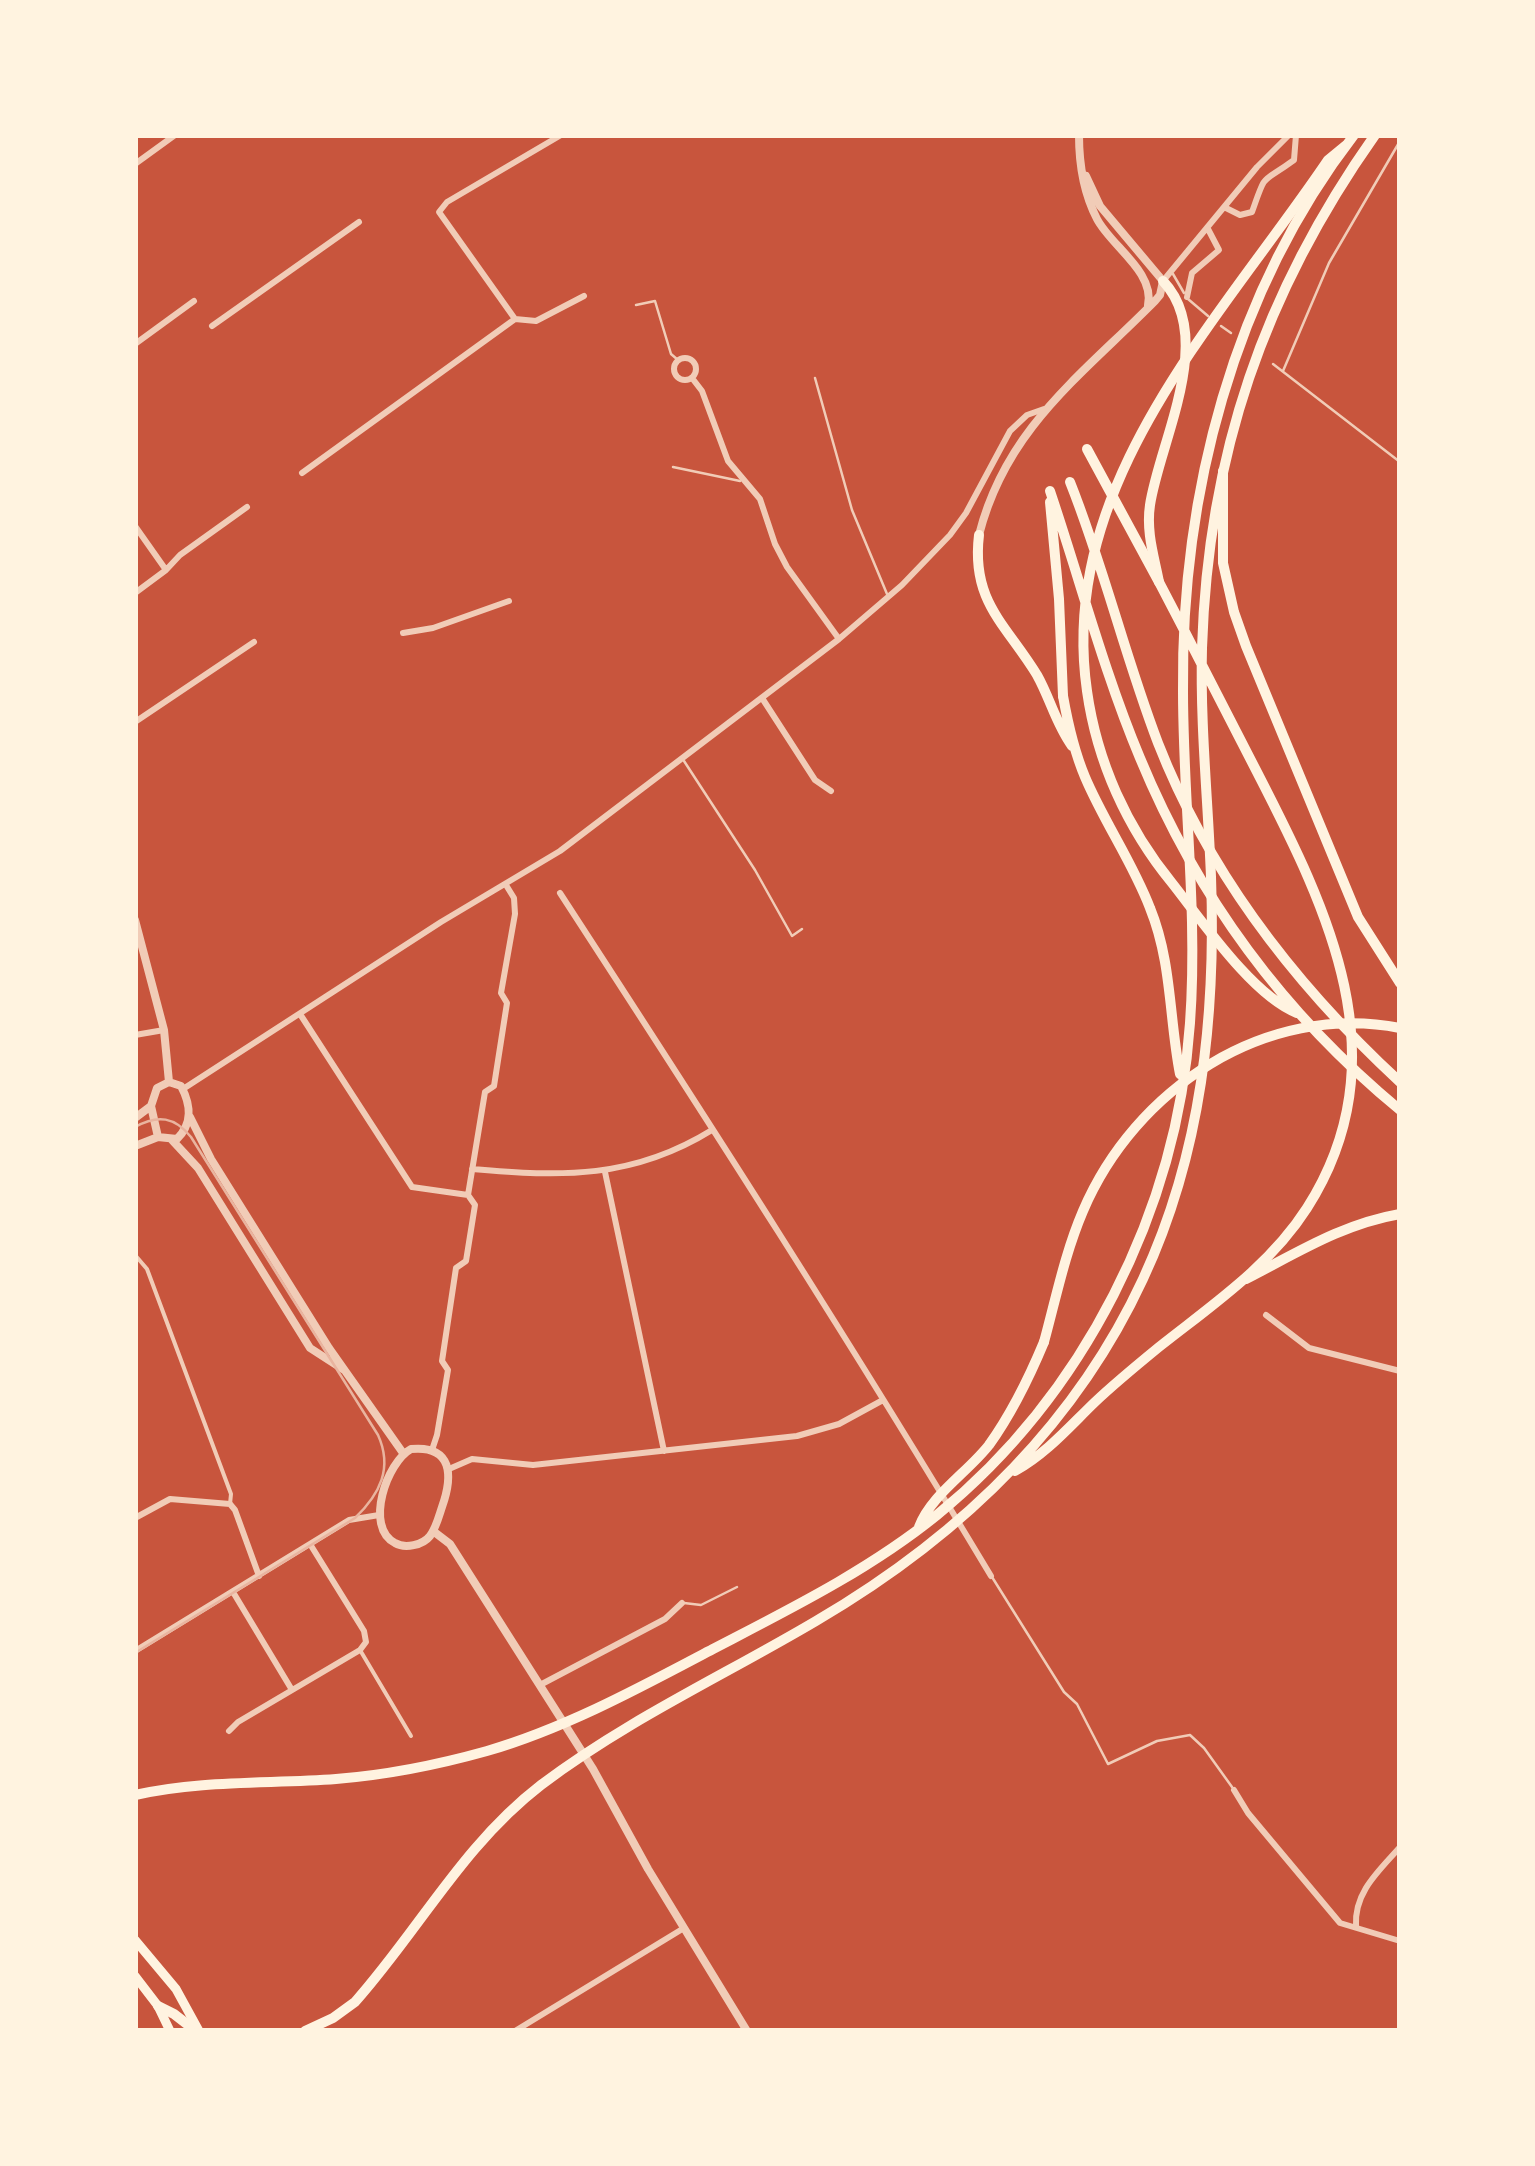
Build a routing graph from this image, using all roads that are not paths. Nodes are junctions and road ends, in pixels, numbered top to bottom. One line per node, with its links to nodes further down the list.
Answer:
1 (175, 135): 11 (street)
2 (562, 135): 25 (street)
3 (1079, 135): 9 (street)
4 (1292, 135): 10 (street); 13 (street)
5 (1354, 135): 8 (highway)
6 (1375, 135): 39 (highway)
7 (1400, 141): 32 (lane)
8 (1345, 146): 26 (highway); 72 (highway)
9 (1079, 148): 18 (street); 19 (street)
10 (1270, 154): 12 (street); 13 (street)
11 (135, 164)
12 (1257, 167): 14 (street); 15 (street)
13 (1275, 171): 14 (street)
14 (1265, 177): 15 (street)
15 (1224, 208): 17 (street)
16 (359, 222): 27 (street)
17 (1208, 229): 18 (street); 21 (street)
18 (1167, 277): 19 (street); 21 (lane); 24 (street); 47 (highway)
19 (1144, 278): 24 (street)
20 (584, 296): 25 (street)
21 (1187, 298): 26 (lane)
22 (194, 301): 29 (street)
23 (636, 305): 30 (lane)
24 (1146, 310): 35 (street)
25 (515, 319): 40 (street)
26 (1216, 319): 28 (lane); 64 (highway)
27 (212, 326)
28 (1232, 333)
29 (135, 344)
30 (678, 360): 33 (street); 33 (street)
31 (1273, 364): 32 (lane)
32 (1283, 371): 37 (lane)
33 (692, 378): 41 (street)
34 (816, 378): 49 (lane)
35 (1044, 409): 45 (street); 49 (street)
36 (1087, 449): 47 (highway)
37 (1400, 462)
38 (673, 467): 41 (lane)
39 (1222, 470): 63 (highway); 95 (highway)
40 (302, 473)
41 (748, 482): 52 (street)
42 (1070, 482): 70 (highway)
43 (247, 507): 46 (street)
44 (135, 526): 46 (street)
45 (978, 535): 56 (highway)
46 (166, 570): 48 (street)
47 (1159, 582): 86 (highway)
48 (135, 593)
49 (888, 596): 52 (street)
50 (509, 601): 51 (street)
51 (403, 633)
52 (839, 639): 54 (street)
53 (254, 642): 55 (street)
54 (762, 698): 57 (street); 58 (street)
55 (135, 722)
56 (1076, 751): 64 (highway); 72 (highway)
57 (683, 760): 59 (street); 62 (lane)
58 (831, 792)
59 (506, 885): 65 (street); 81 (street)
60 (560, 893): 77 (street)
61 (135, 920): 67 (street)
62 (802, 930)
63 (1400, 983)
64 (1297, 1013): 74 (highway)
65 (300, 1014): 71 (street); 83 (street)
66 (1400, 1028): 99 (highway)
67 (164, 1030): 68 (street); 69 (street)
68 (135, 1036)
69 (169, 1082): 71 (street); 73 (street)
70 (1400, 1082)
71 (183, 1089): 75 (street)
72 (1183, 1090): 99 (highway)
73 (151, 1106): 76 (street); 78 (street)
74 (1400, 1110)
75 (190, 1117): 79 (street); 88 (street)
76 (135, 1118)
77 (712, 1130): 82 (street); 90 (street)
78 (158, 1137): 79 (street); 80 (street)
79 (172, 1140): 88 (street)
80 (135, 1146)
81 (472, 1169): 82 (street); 83 (street)
82 (606, 1172): 92 (street)
83 (468, 1195): 91 (street)
84 (1400, 1214): 86 (highway)
85 (135, 1254): 96 (street)
86 (1246, 1279): 95 (highway)
87 (1266, 1315): 89 (street)
88 (346, 1371): 93 (street)
89 (1400, 1371)
90 (883, 1400): 92 (street); 103 (street)
91 (432, 1450): 93 (street); 94 (street)
92 (664, 1451): 94 (street)
93 (403, 1453): 97 (street)
94 (449, 1469): 100 (street)
95 (1010, 1474): 124 (highway)
96 (230, 1504): 98 (street); 102 (street)
97 (379, 1514): 100 (street); 101 (street)
98 (135, 1518)
99 (919, 1528): 114 (highway)
100 (433, 1531): 109 (street)
101 (310, 1544): 102 (street); 107 (street)
102 (258, 1576): 105 (street)
103 (991, 1576): 113 (lane)
104 (737, 1588): 106 (lane)
105 (234, 1592): 108 (street); 110 (street)
106 (682, 1602): 109 (street)
107 (360, 1650): 110 (street); 112 (street)
108 (135, 1651)
109 (540, 1685): 117 (street)
110 (292, 1690): 111 (street)
111 (229, 1732)
112 (410, 1736)
113 (1234, 1790): 116 (street)
114 (135, 1795)
115 (1400, 1847): 116 (street)
116 (1356, 1926): 119 (street)
117 (684, 1928): 125 (street); 126 (street)
118 (135, 1940): 123 (main road)
119 (1400, 1941)
120 (135, 1976): 121 (main road)
121 (158, 2006): 122 (main road); 123 (highway)
122 (170, 2031)
123 (198, 2031)
124 (305, 2031)
125 (515, 2031)
126 (747, 2031)

